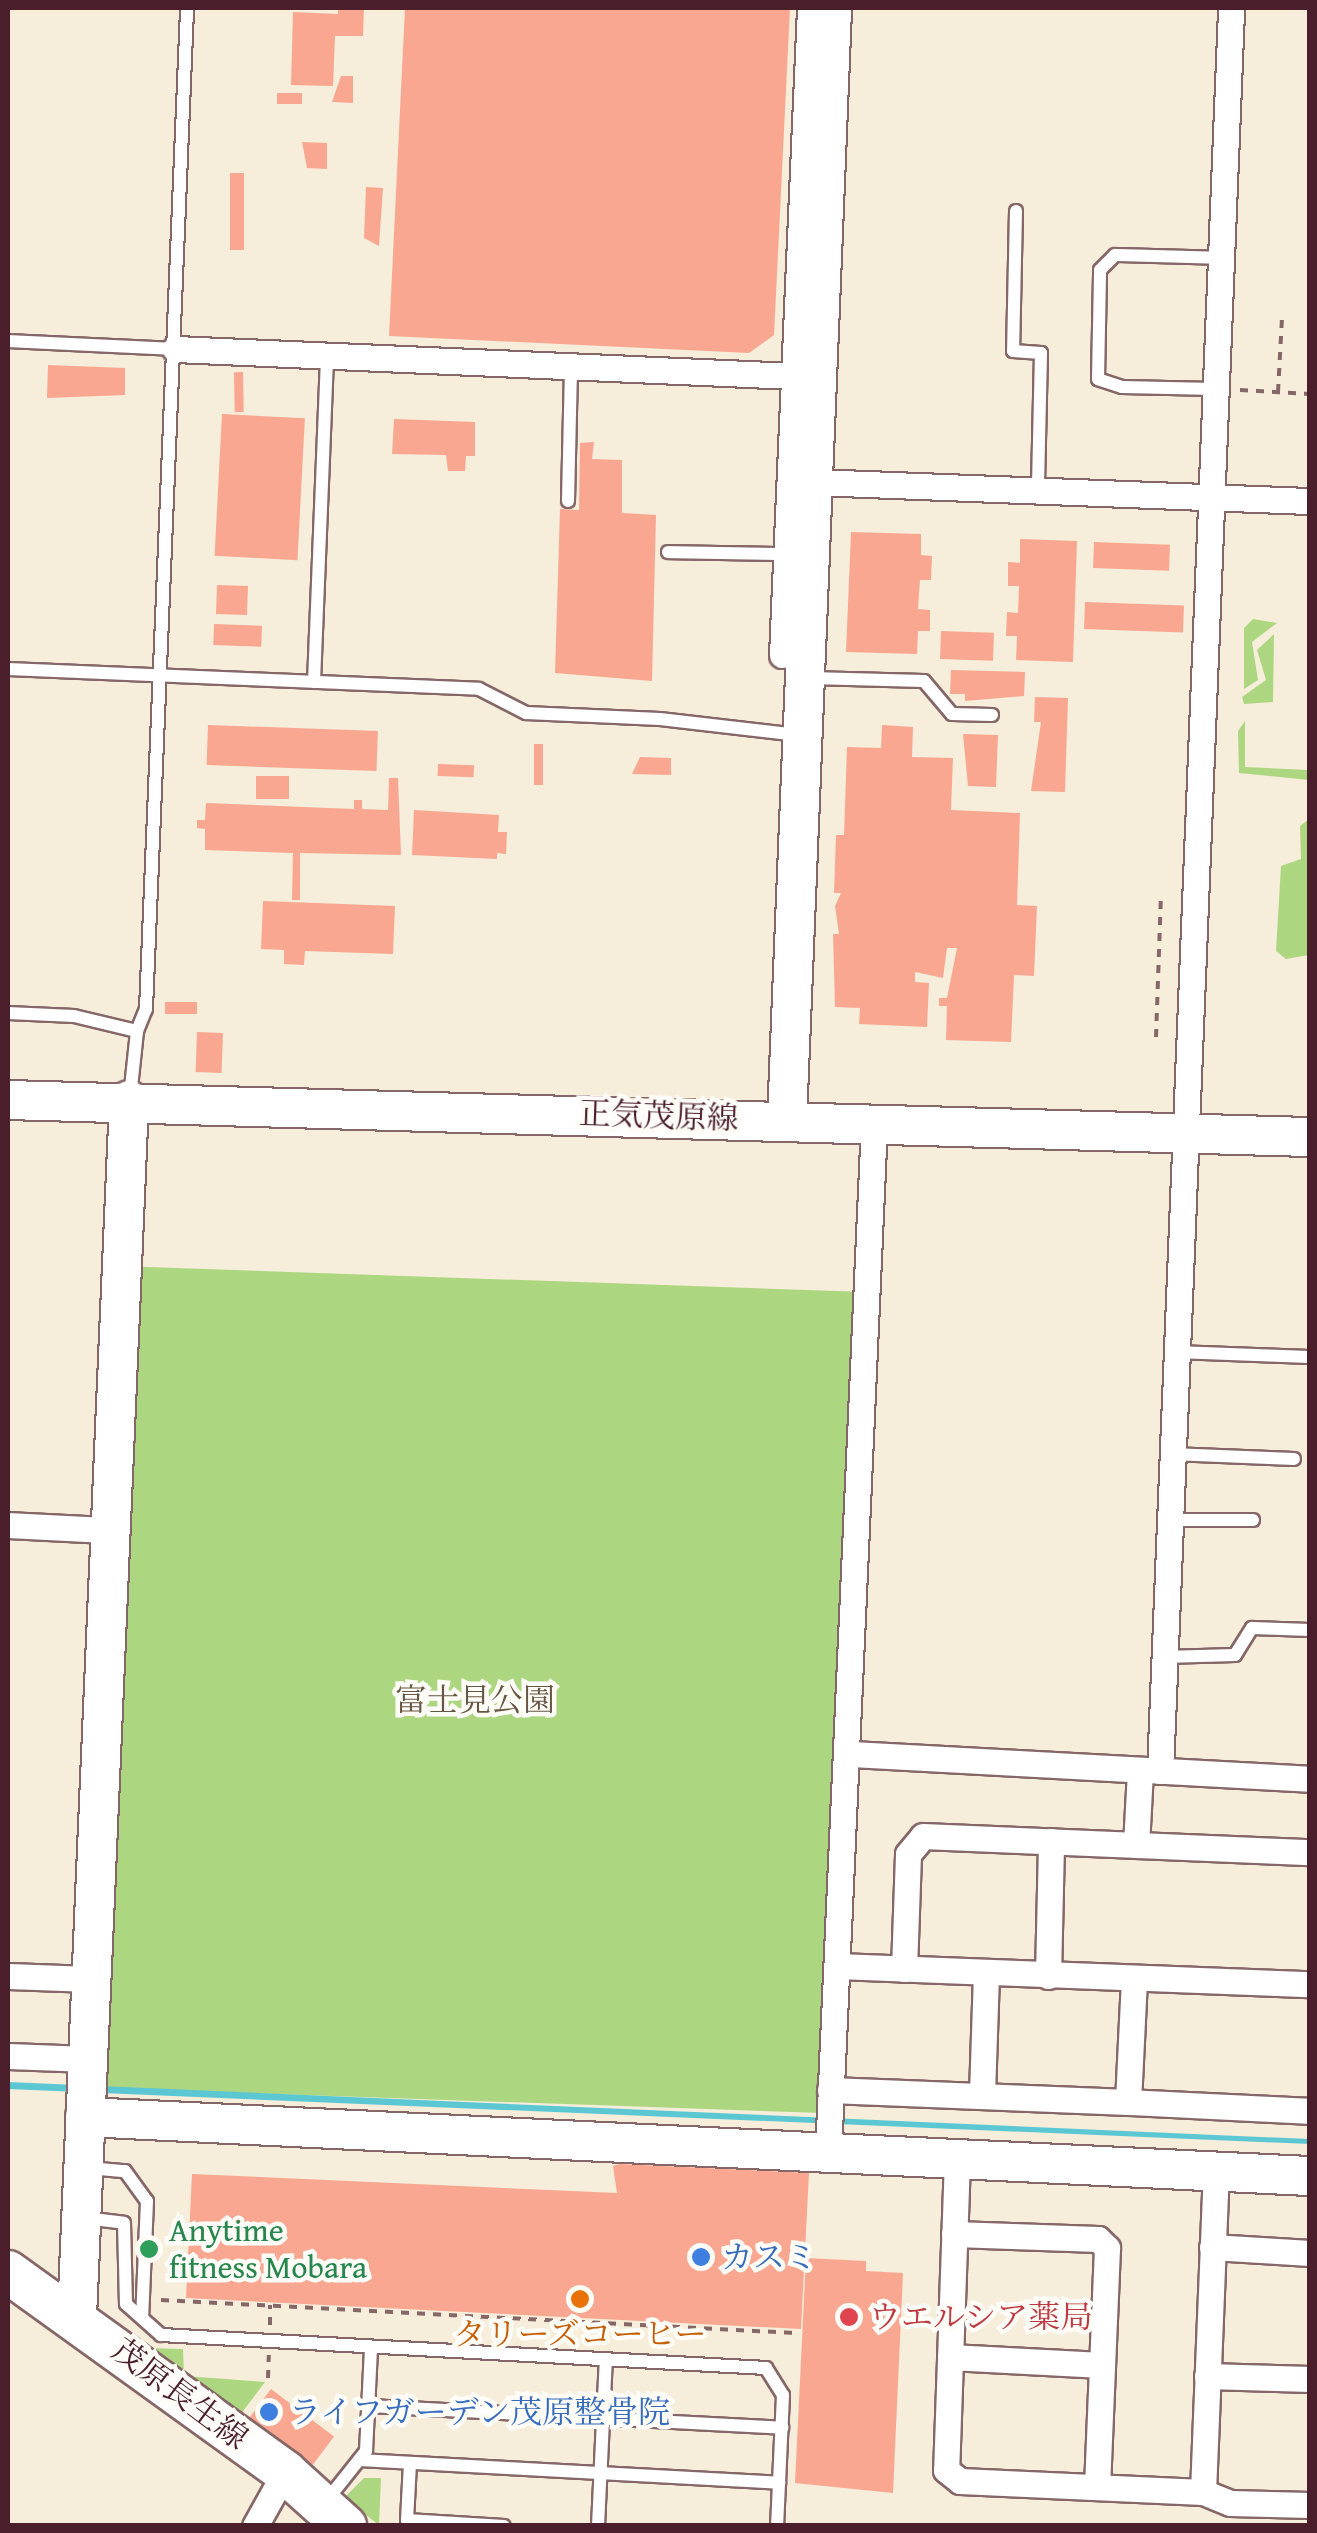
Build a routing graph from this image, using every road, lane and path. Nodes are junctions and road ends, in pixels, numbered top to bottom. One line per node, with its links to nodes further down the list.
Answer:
1 (187, 8): 9 (lane)
2 (810, 8): 12 (street)
3 (832, 8): 16 (street)
4 (1230, 8): 6 (street)
5 (1016, 212): 17 (lane)
6 (1220, 258): 13 (street); 13 (lane)
7 (1282, 319): 14 (path)
8 (8, 341): 9 (lane)
9 (174, 349): 10 (street); 25 (lane)
10 (328, 359): 11 (street); 26 (lane)
11 (571, 362): 12 (street); 19 (lane)
12 (793, 376): 22 (street)
13 (1215, 389): 14 (path); 18 (street)
14 (1278, 392): 15 (path)
15 (1310, 394)
16 (814, 482): 17 (street); 23 (street)
17 (1038, 490): 18 (street)
18 (1211, 497): 20 (street); 37 (street)
19 (568, 501)
20 (1310, 501)
21 (668, 552): 22 (lane)
22 (786, 554): 23 (street)
23 (795, 667): 27 (lane); 28 (street)
24 (8, 669): 25 (lane)
25 (161, 674): 26 (lane); 31 (lane)
26 (314, 682): 28 (lane)
27 (992, 715)
28 (805, 736): 35 (street)
29 (1161, 894): 32 (path)
30 (8, 1013): 31 (lane)
31 (136, 1031): 34 (lane)
32 (1156, 1037)
33 (8, 1100): 34 (street, 正気茂原線)
34 (129, 1100): 35 (street, 正気茂原線); 46 (street)
35 (788, 1120): 36 (street, 正気茂原線)
36 (874, 1124): 37 (street, 正気茂原線); 49 (street)
37 (1183, 1133): 38 (street, 正気茂原線); 39 (street)
38 (1310, 1137)
39 (1175, 1352): 40 (lane); 41 (street)
40 (1310, 1357)
41 (1171, 1454): 42 (lane); 43 (street)
42 (1294, 1460)
43 (1169, 1520): 44 (lane); 48 (street)
44 (1253, 1520)
45 (8, 1525): 46 (street)
46 (108, 1530): 60 (street)
47 (1310, 1630): 48 (lane)
48 (1164, 1657): 50 (street)
49 (850, 1754): 50 (street); 55 (street)
50 (1150, 1770): 51 (street); 53 (street)
51 (1310, 1779)
52 (1051, 1841): 53 (street); 56 (street); 59 (street)
53 (1136, 1845): 54 (street)
54 (1310, 1852)
55 (837, 1966): 56 (street); 65 (street)
56 (904, 1969): 57 (street)
57 (986, 1973): 59 (street); 66 (street)
58 (8, 1976): 60 (street)
59 (1048, 1976): 61 (street)
60 (91, 1979): 64 (street)
61 (1134, 1980): 62 (street); 67 (street)
62 (1310, 1984)
63 (8, 2056): 64 (street)
64 (88, 2059): 69 (street)
65 (830, 2090): 66 (street); 70 (street)
66 (982, 2094): 67 (street)
67 (1128, 2102): 68 (street)
68 (1310, 2111)
69 (85, 2117): 70 (street); 72 (street)
70 (828, 2153): 71 (street)
71 (957, 2159): 73 (street); 76 (street)
72 (83, 2168): 75 (street); 82 (lane)
73 (1216, 2172): 74 (street); 77 (street)
74 (1310, 2176)
75 (81, 2218): 81 (street); 82 (lane)
76 (954, 2234): 85 (street); 87 (street)
77 (1212, 2247): 78 (street); 88 (street)
78 (1310, 2254)
79 (8, 2272): 81 (main road, 茂原長生線)
80 (148, 2299): 83 (path)
81 (77, 2317): 95 (main road, 茂原長生線)
82 (142, 2318): 84 (lane)
83 (795, 2333)
84 (372, 2346): 86 (lane); 90 (lane)
85 (950, 2356): 87 (street); 98 (street)
86 (606, 2359): 91 (lane); 92 (lane)
87 (1102, 2365): 98 (street)
88 (1208, 2376): 89 (street); 99 (street)
89 (1310, 2379)
90 (368, 2406): 91 (lane); 93 (lane)
91 (603, 2419): 92 (lane); 96 (lane)
92 (782, 2428): 97 (lane)
93 (359, 2460): 94 (lane); 101 (lane)
94 (410, 2463): 96 (lane); 103 (lane)
95 (285, 2472): 101 (main road, 茂原長生線); 102 (street)
96 (601, 2473): 97 (lane); 104 (lane)
97 (779, 2483): 105 (lane)
98 (1097, 2487): 99 (street)
99 (1203, 2492): 100 (street)
100 (1310, 2505)
101 (333, 2516)
102 (255, 2526)
103 (504, 2526)
104 (598, 2526)
105 (777, 2526)

